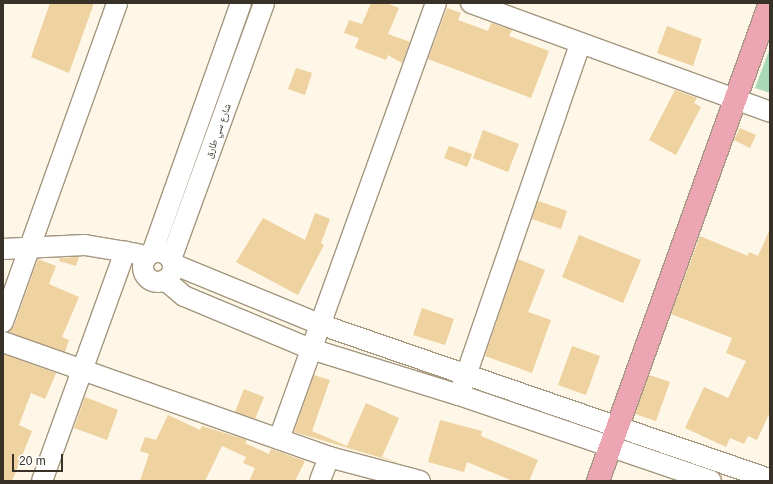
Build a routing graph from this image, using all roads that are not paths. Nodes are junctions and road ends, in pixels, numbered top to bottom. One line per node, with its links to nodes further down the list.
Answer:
1 (117, 3): 10 (street)
2 (241, 3): 13 (street)
3 (264, 3): 14 (street, شارع سي طارق)
4 (436, 3): 16 (street)
5 (471, 3): 7 (street)
6 (770, 3): 8 (main road)
7 (580, 45): 8 (street); 20 (street)
8 (734, 98): 9 (street); 22 (main road)
9 (770, 112)
10 (28, 247): 11 (street); 12 (street); 15 (street)
11 (3, 248)
12 (125, 252): 13 (street); 19 (street)
13 (150, 255): 14 (street); 14 (street)
14 (170, 268): 16 (street); 18 (street)
15 (3, 322)
16 (319, 324): 18 (street); 20 (street)
17 (3, 342): 19 (street)
18 (311, 349): 21 (street); 23 (street)
19 (83, 371): 23 (street); 26 (street)
20 (466, 375): 21 (street); 22 (street)
21 (459, 395): 22 (street)
22 (614, 437): 25 (street); 29 (main road); 30 (street)
23 (279, 439): 24 (street)
24 (329, 457): 27 (street); 28 (street)
25 (769, 478)
26 (42, 481)
27 (320, 481)
28 (420, 481)
29 (598, 481)
30 (711, 481)

